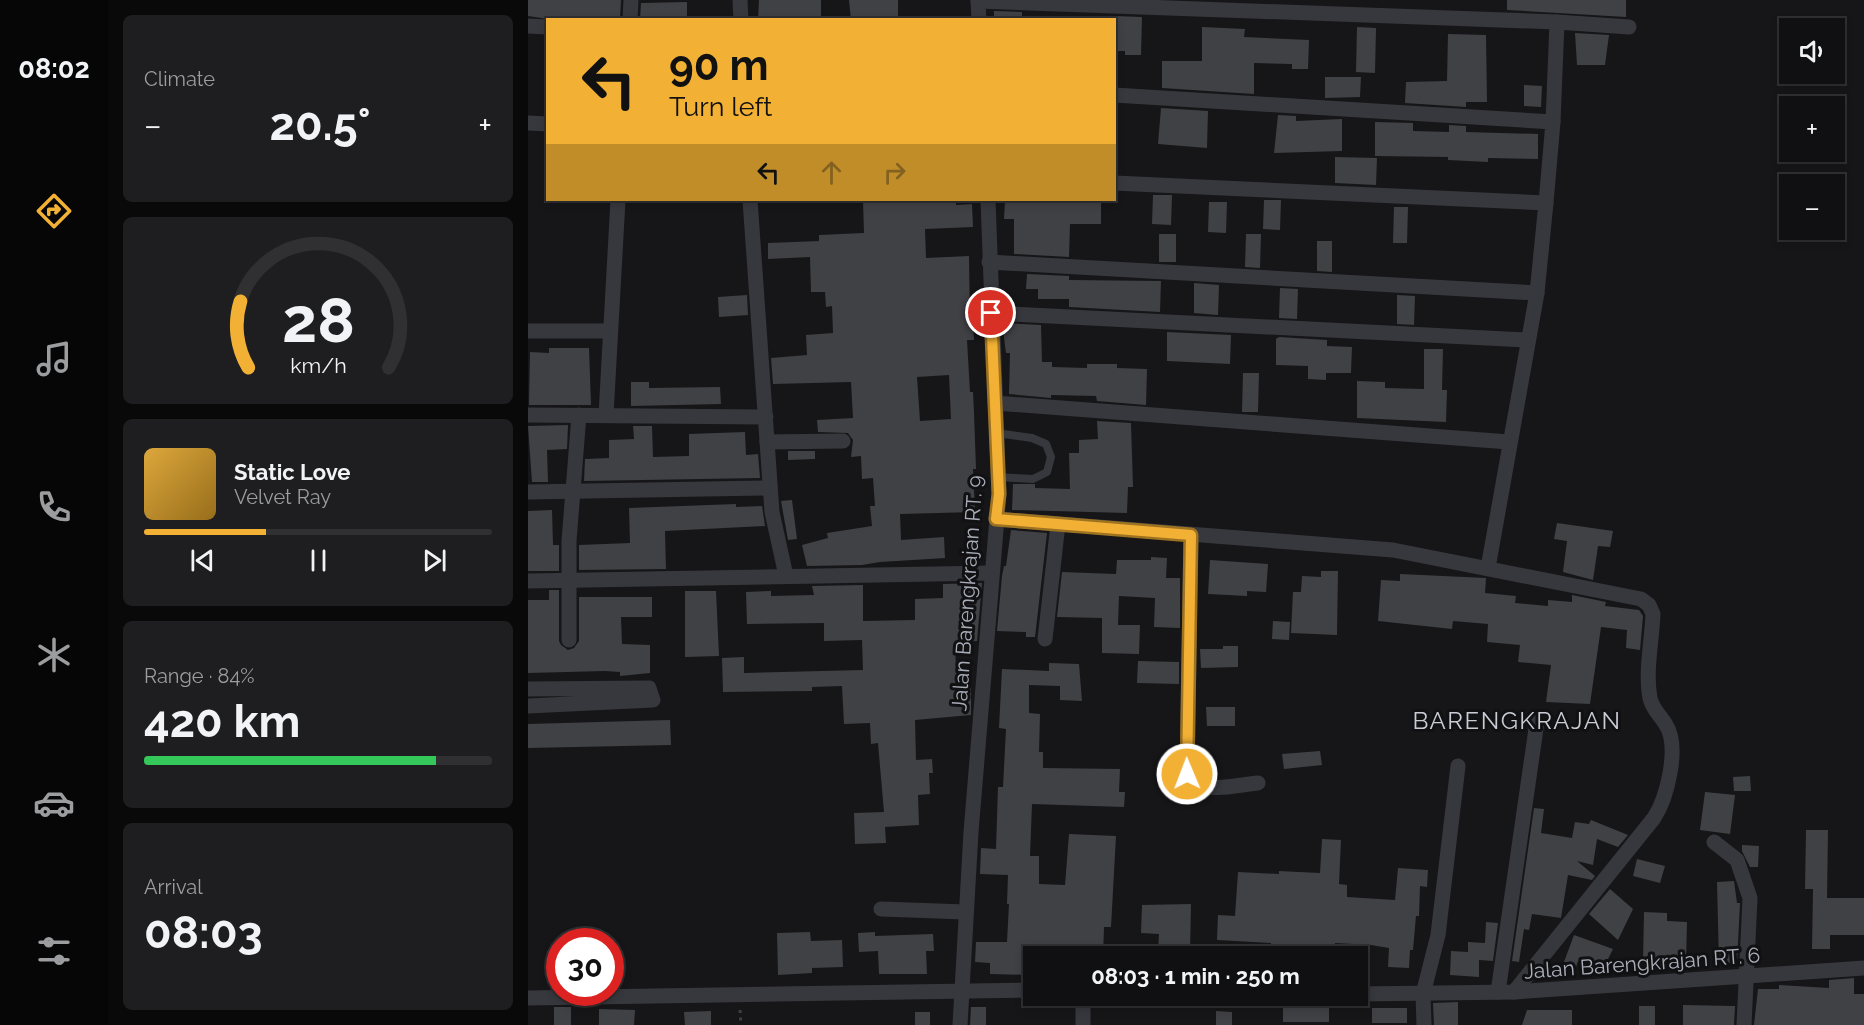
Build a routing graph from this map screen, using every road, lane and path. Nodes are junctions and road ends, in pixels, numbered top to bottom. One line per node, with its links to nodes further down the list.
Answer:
1 (631, 0): 4 (street)
2 (740, 0): 5 (street)
3 (978, 1): 6 (street); 7 (street)
4 (630, 18)
5 (741, 18)
6 (979, 18)
7 (1557, 22): 10 (street); 12 (street)
8 (528, 26): 9 (street)
9 (546, 27)
10 (1629, 27)
11 (1116, 95): 12 (street)
12 (1552, 122): 19 (street)
13 (528, 123): 14 (street)
14 (546, 124)
15 (1116, 183): 19 (street)
16 (618, 201): 24 (street)
17 (750, 201): 30 (street)
18 (988, 201): 20 (street, Jalan Barengkrajan RT. 9)
19 (1546, 203): 21 (street)
20 (989, 262): 21 (street); 22 (street, Jalan Barengkrajan RT. 9)
21 (1537, 293): 25 (street)
22 (991, 313): 25 (street); 26 (street, Jalan Barengkrajan RT. 9)
23 (528, 331): 24 (street)
24 (609, 331): 29 (street)
25 (1527, 340): 34 (street)
26 (995, 403): 31 (street, Jalan Barengkrajan RT. 9); 34 (street)
27 (528, 415): 28 (street)
28 (579, 415): 29 (street); 37 (street)
29 (606, 415): 30 (street)
30 (766, 417): 33 (street)
31 (996, 433): 35 (street, Jalan Barengkrajan RT. 9); 35 (lane)
32 (843, 441): 33 (street)
33 (767, 442): 36 (street)
34 (1509, 442): 42 (street)
35 (998, 477): 39 (street, Jalan Barengkrajan RT. 9)
36 (770, 488): 37 (street); 44 (street)
37 (573, 491): 38 (street); 46 (street)
38 (528, 492)
39 (996, 519): 40 (street); 43 (street, Jalan Barengkrajan RT. 9)
40 (1058, 524): 41 (street); 47 (street)
41 (1191, 535): 42 (street); 53 (street)
42 (1488, 568): 62 (street)
43 (991, 573): 44 (street); 56 (street, Jalan Barengkrajan RT. 9)
44 (786, 576): 46 (street)
45 (528, 580): 46 (street)
46 (569, 580): 48 (street)
47 (1045, 639)
48 (569, 640)
49 (528, 689): 50 (street)
50 (528, 706)
51 (1537, 722): 61 (street)
52 (1458, 766): 64 (street)
53 (1258, 783)
54 (1714, 842): 58 (street)
55 (881, 909): 56 (street)
56 (966, 912): 59 (street, Jalan Barengkrajan RT. 9)
57 (1864, 968): 58 (street, Jalan Barengkrajan RT. 6)
58 (1748, 978): 62 (street, Jalan Barengkrajan RT. 6); 70 (street)
59 (961, 990): 60 (street); 65 (street); 67 (street, Jalan Barengkrajan RT. 9)
60 (1023, 990)
61 (1498, 992): 62 (street, Jalan Barengkrajan RT. 6); 64 (street, Jalan Barengkrajan RT. 6)
62 (1514, 992)
63 (1368, 994): 64 (street)
64 (1423, 994): 69 (street)
65 (528, 998)
66 (1083, 1006): 68 (street)
67 (960, 1025)
68 (1083, 1025)
69 (1424, 1025)
70 (1744, 1025)

